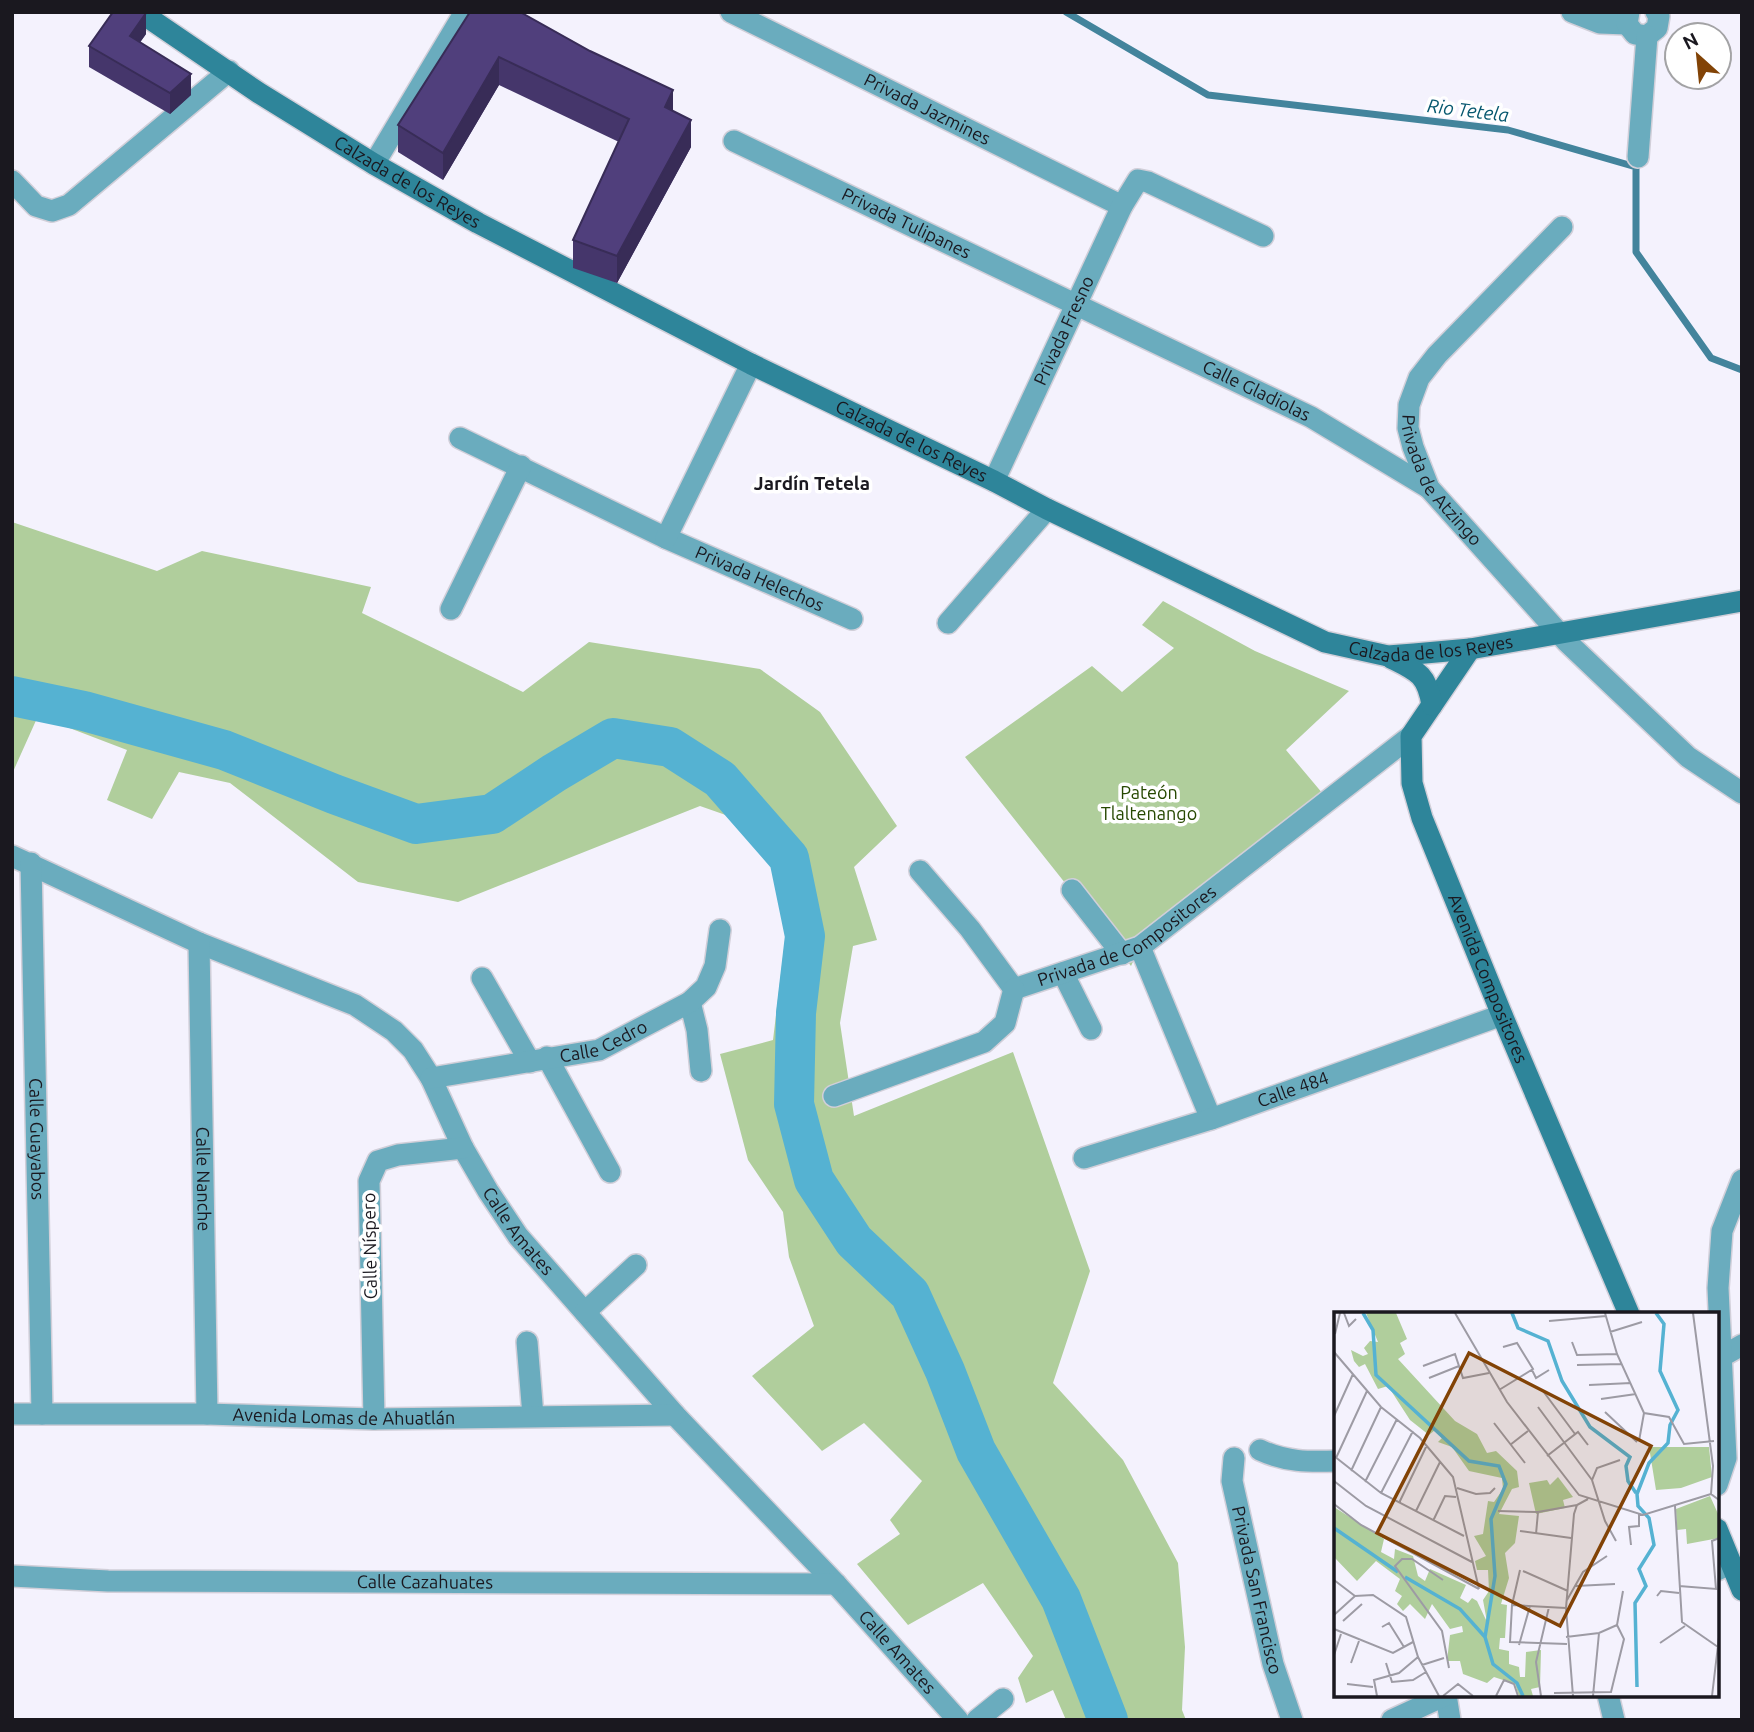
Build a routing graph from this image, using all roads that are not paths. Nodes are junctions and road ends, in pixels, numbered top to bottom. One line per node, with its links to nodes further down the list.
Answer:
1 (140, 12): 8 (street, Calzada de los Reyes)
2 (465, 12): 11 (street)
3 (731, 12): 13 (street, Privada Jazmines)
4 (1572, 12): 6 (street)
5 (1664, 14): 7 (street)
6 (1628, 18): 7 (street)
7 (1647, 36): 10 (street)
8 (229, 71): 11 (street, Calzada de los Reyes); 12 (street)
9 (734, 141): 16 (street, Privada Tulipanes)
10 (1637, 157)
11 (374, 164): 17 (street, Calzada de los Reyes)
12 (12, 181)
13 (1122, 206): 15 (street, Privada Fresno); 16 (street, Privada Fresno)
14 (1562, 228): 21 (street, Privada de Atzingo)
15 (1263, 236)
16 (1077, 307): 20 (street, Privada Fresno); 21 (street, Calle Gladiolas)
17 (751, 363): 20 (street, Calzada de los Reyes); 23 (street)
18 (460, 438): 19 (street, Privada Helechos)
19 (521, 466): 23 (street, Privada Helechos); 25 (street)
20 (994, 481): 22 (street, Calzada de los Reyes)
21 (1429, 488): 28 (street, Privada de Atzingo)
22 (1047, 509): 27 (street); 30 (street, Calzada de los Reyes)
23 (666, 538): 26 (street, Privada Helechos)
24 (1742, 601): 28 (street, Calzada de los Reyes)
25 (452, 608)
26 (852, 619)
27 (948, 623)
28 (1562, 637): 29 (street, Calzada de los Reyes); 33 (street, Privada de Atzingo)
29 (1470, 649): 30 (street, Calzada de los Reyes); 31 (street)
30 (1388, 656): 31 (street)
31 (1432, 705): 32 (street)
32 (1411, 736): 39 (street, Privada de Compositores); 44 (street, Avenida Compositores)
33 (1742, 793)
34 (21, 860): 38 (street, Calle Amates); 63 (street, Calle Guayabos)
35 (920, 871): 42 (street)
36 (1072, 890): 39 (street)
37 (720, 930): 43 (street, Calle Cedro)
38 (199, 943): 48 (street, Calle Amates); 62 (street, Calle Nanche)
39 (1131, 950): 40 (street, Privada de Compositores); 50 (street)
40 (1063, 973): 42 (street, Privada de Compositores); 45 (street)
41 (482, 978): 46 (street)
42 (1014, 989): 49 (street, Privada de Compositores)
43 (690, 1002): 46 (street, Calle Cedro); 47 (street)
44 (1502, 1015): 50 (street, Calle 484); 57 (street, Avenida Compositores)
45 (1091, 1030)
46 (539, 1060): 48 (street, Calle Cedro); 53 (street)
47 (701, 1071)
48 (431, 1078): 51 (street, Calle Amates)
49 (834, 1096)
50 (1211, 1119): 52 (street, Calle 484)
51 (463, 1148): 56 (street, Calle Amates); 66 (street, Calle Níspero)
52 (1084, 1158)
53 (610, 1171)
54 (1742, 1180): 60 (street)
55 (636, 1265): 56 (street)
56 (585, 1312): 64 (street, Calle Amates)
57 (1628, 1312)
58 (527, 1342): 65 (street)
59 (1742, 1345): 60 (street)
60 (1721, 1357): 70 (street)
61 (12, 1414): 63 (street, Avenida Lomas de Ahuatlán)
62 (207, 1414): 63 (street, Avenida Lomas de Ahuatlán); 66 (street, Avenida Lomas de Ahuatlán)
63 (42, 1415)
64 (675, 1415): 65 (street, Avenida Lomas de Ahuatlán); 74 (street, Calle Amates)
65 (533, 1416): 66 (street, Avenida Lomas de Ahuatlán)
66 (374, 1419)
67 (1260, 1450): 69 (street)
68 (1234, 1458): 82 (street, Privada San Francisco)
69 (1334, 1461)
70 (1719, 1479)
71 (1719, 1540): 72 (street)
72 (1724, 1567): 75 (street)
73 (12, 1576): 74 (street, Calle Cazahuates)
74 (836, 1584): 80 (street, Calle Amates)
75 (1742, 1590)
76 (1442, 1697): 83 (street)
77 (1446, 1697): 84 (street)
78 (1608, 1697): 85 (street)
79 (1003, 1699): 81 (street)
80 (958, 1720)
81 (977, 1720)
82 (1292, 1720)
83 (1392, 1720)
84 (1450, 1720)
85 (1614, 1720)

